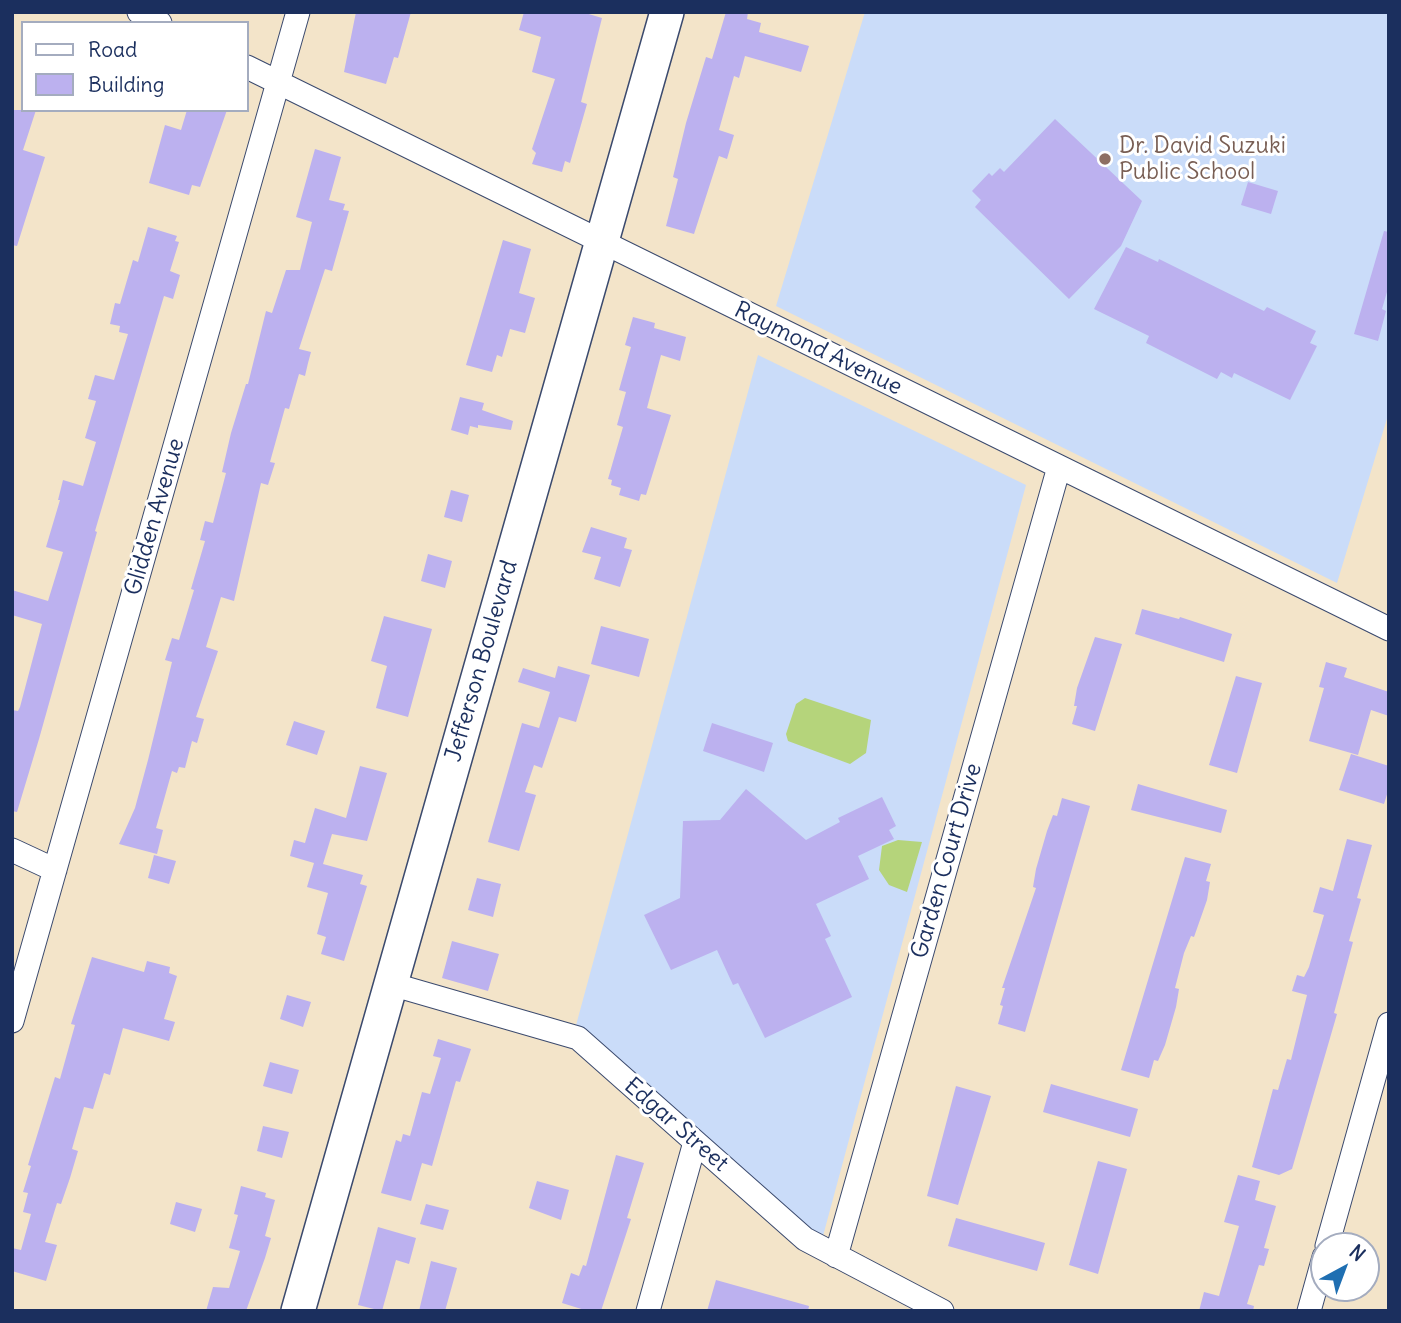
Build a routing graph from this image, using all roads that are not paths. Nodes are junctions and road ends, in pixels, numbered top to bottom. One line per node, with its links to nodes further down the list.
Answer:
1 (139, 12): 4 (street)
2 (298, 12): 6 (street, Glidden Avenue)
3 (667, 12): 7 (street, Jefferson Boulevard)
4 (156, 21)
5 (248, 68): 6 (street, Raymond Avenue)
6 (277, 83): 7 (street, Raymond Avenue); 11 (street, Glidden Avenue)
7 (602, 242): 8 (street, Raymond Avenue); 12 (street, Jefferson Boulevard)
8 (1059, 467): 9 (street, Raymond Avenue); 17 (street, Garden Court Drive)
9 (1389, 629)
10 (12, 850): 11 (street)
11 (55, 870): 13 (street, Glidden Avenue)
12 (391, 984): 15 (street, Edgar Street); 18 (street, Jefferson Boulevard)
13 (12, 1021)
14 (1389, 1024): 16 (street)
15 (695, 1142): 17 (street, Edgar Street); 19 (street)
16 (1331, 1232)
17 (836, 1256): 20 (street, Edgar Street)
18 (298, 1311)
19 (648, 1311)
20 (942, 1311)

